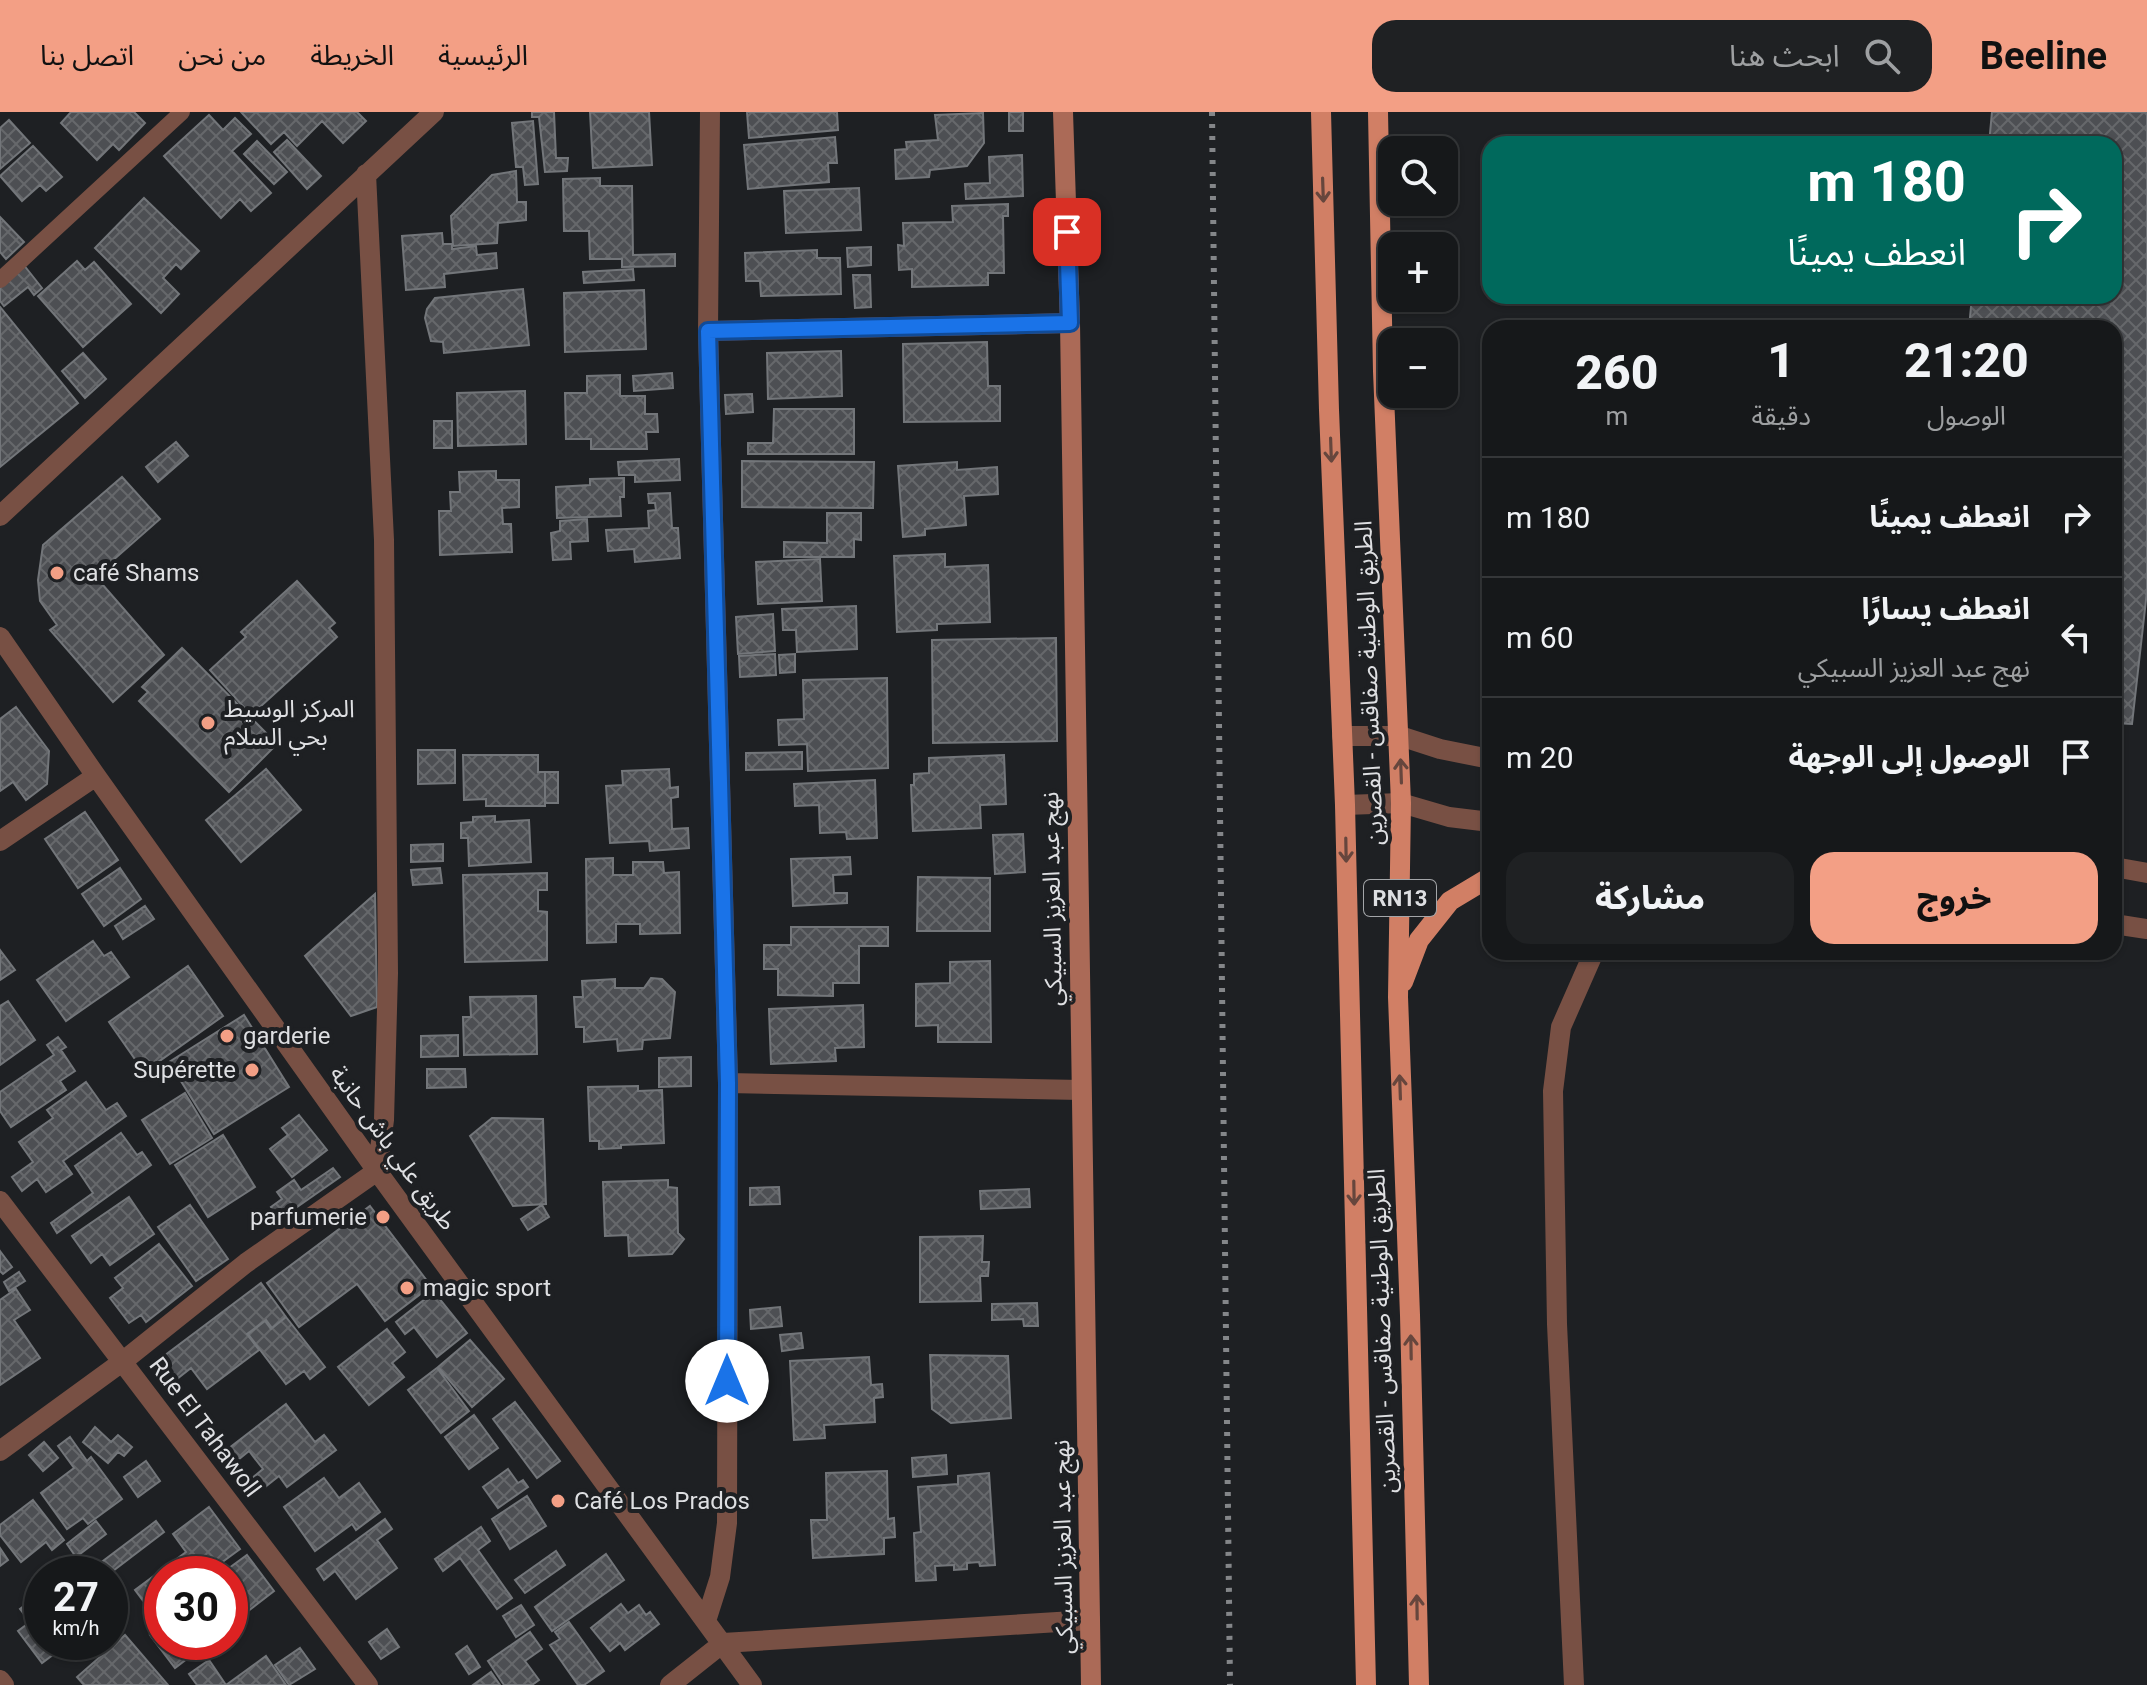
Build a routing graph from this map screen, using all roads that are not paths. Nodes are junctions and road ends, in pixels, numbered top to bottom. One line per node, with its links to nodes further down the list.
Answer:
1 (182, 112): 8 (lane)
2 (434, 112): 7 (street)
3 (710, 112): 10 (street)
4 (1063, 112): 9 (street, نهج عبد العزيز السبيكي)
5 (1321, 112): 13 (main road, الطريق الوطنية صفاقس - القصرين / RN13, one-way to 13)
6 (1378, 112): 14 (main road, الطريق الوطنية صفاقس - القصرين / RN13)
7 (366, 174): 11 (street); 30 (street)
8 (0, 280)
9 (1070, 323): 10 (street); 29 (street, نهج عبد العزيز السبيكي)
10 (708, 331): 28 (street)
11 (0, 516)
12 (0, 637): 16 (street, طريق علي باش حانبة)
13 (1342, 736): 14 (street); 18 (main road, الطريق الوطنية صفاقس - القصرين / RN13)
14 (1400, 736): 15 (street); 17 (main road, الطريق الوطنية صفاقس - القصرين / RN13, one-way to 14)
15 (1482, 757)
16 (96, 776): 20 (street); 30 (street, طريق علي باش حانبة)
17 (1401, 803): 18 (street); 19 (street); 27 (main road, الطريق الوطنية صفاقس - القصرين / RN13)
18 (1345, 805): 43 (main road, الطريق الوطنية صفاقس - القصرين / RN13, one-way to 43)
19 (1482, 821)
20 (0, 841)
21 (2122, 868): 22 (street)
22 (2147, 873)
23 (1482, 882): 27 (main road)
24 (2122, 925): 25 (street)
25 (2147, 929)
26 (1590, 960): 45 (street)
27 (1398, 997): 44 (main road, الطريق الوطنية صفاقس - القصرين / RN13, one-way to 27)
28 (728, 1083): 29 (street); 35 (street)
29 (1081, 1090): 34 (street, نهج عبد العزيز السبيكي)
30 (377, 1171): 32 (street); 35 (street, طريق علي باش حانبة)
31 (0, 1201): 32 (street, Rue El Tahawoll)
32 (122, 1362): 33 (street); 39 (street, Rue El Tahawoll)
33 (0, 1451)
34 (1090, 1620): 36 (street); 42 (street, نهج عبد العزيز السبيكي)
35 (706, 1621): 36 (street, طريق علي باش حانبة)
36 (723, 1643): 40 (street); 41 (street, طريق علي باش حانبة)
37 (0, 1680): 38 (street)
38 (4, 1685)
39 (368, 1685)
40 (670, 1685)
41 (752, 1685)
42 (1091, 1685)
43 (1366, 1685)
44 (1419, 1685)
45 (1574, 1685)

